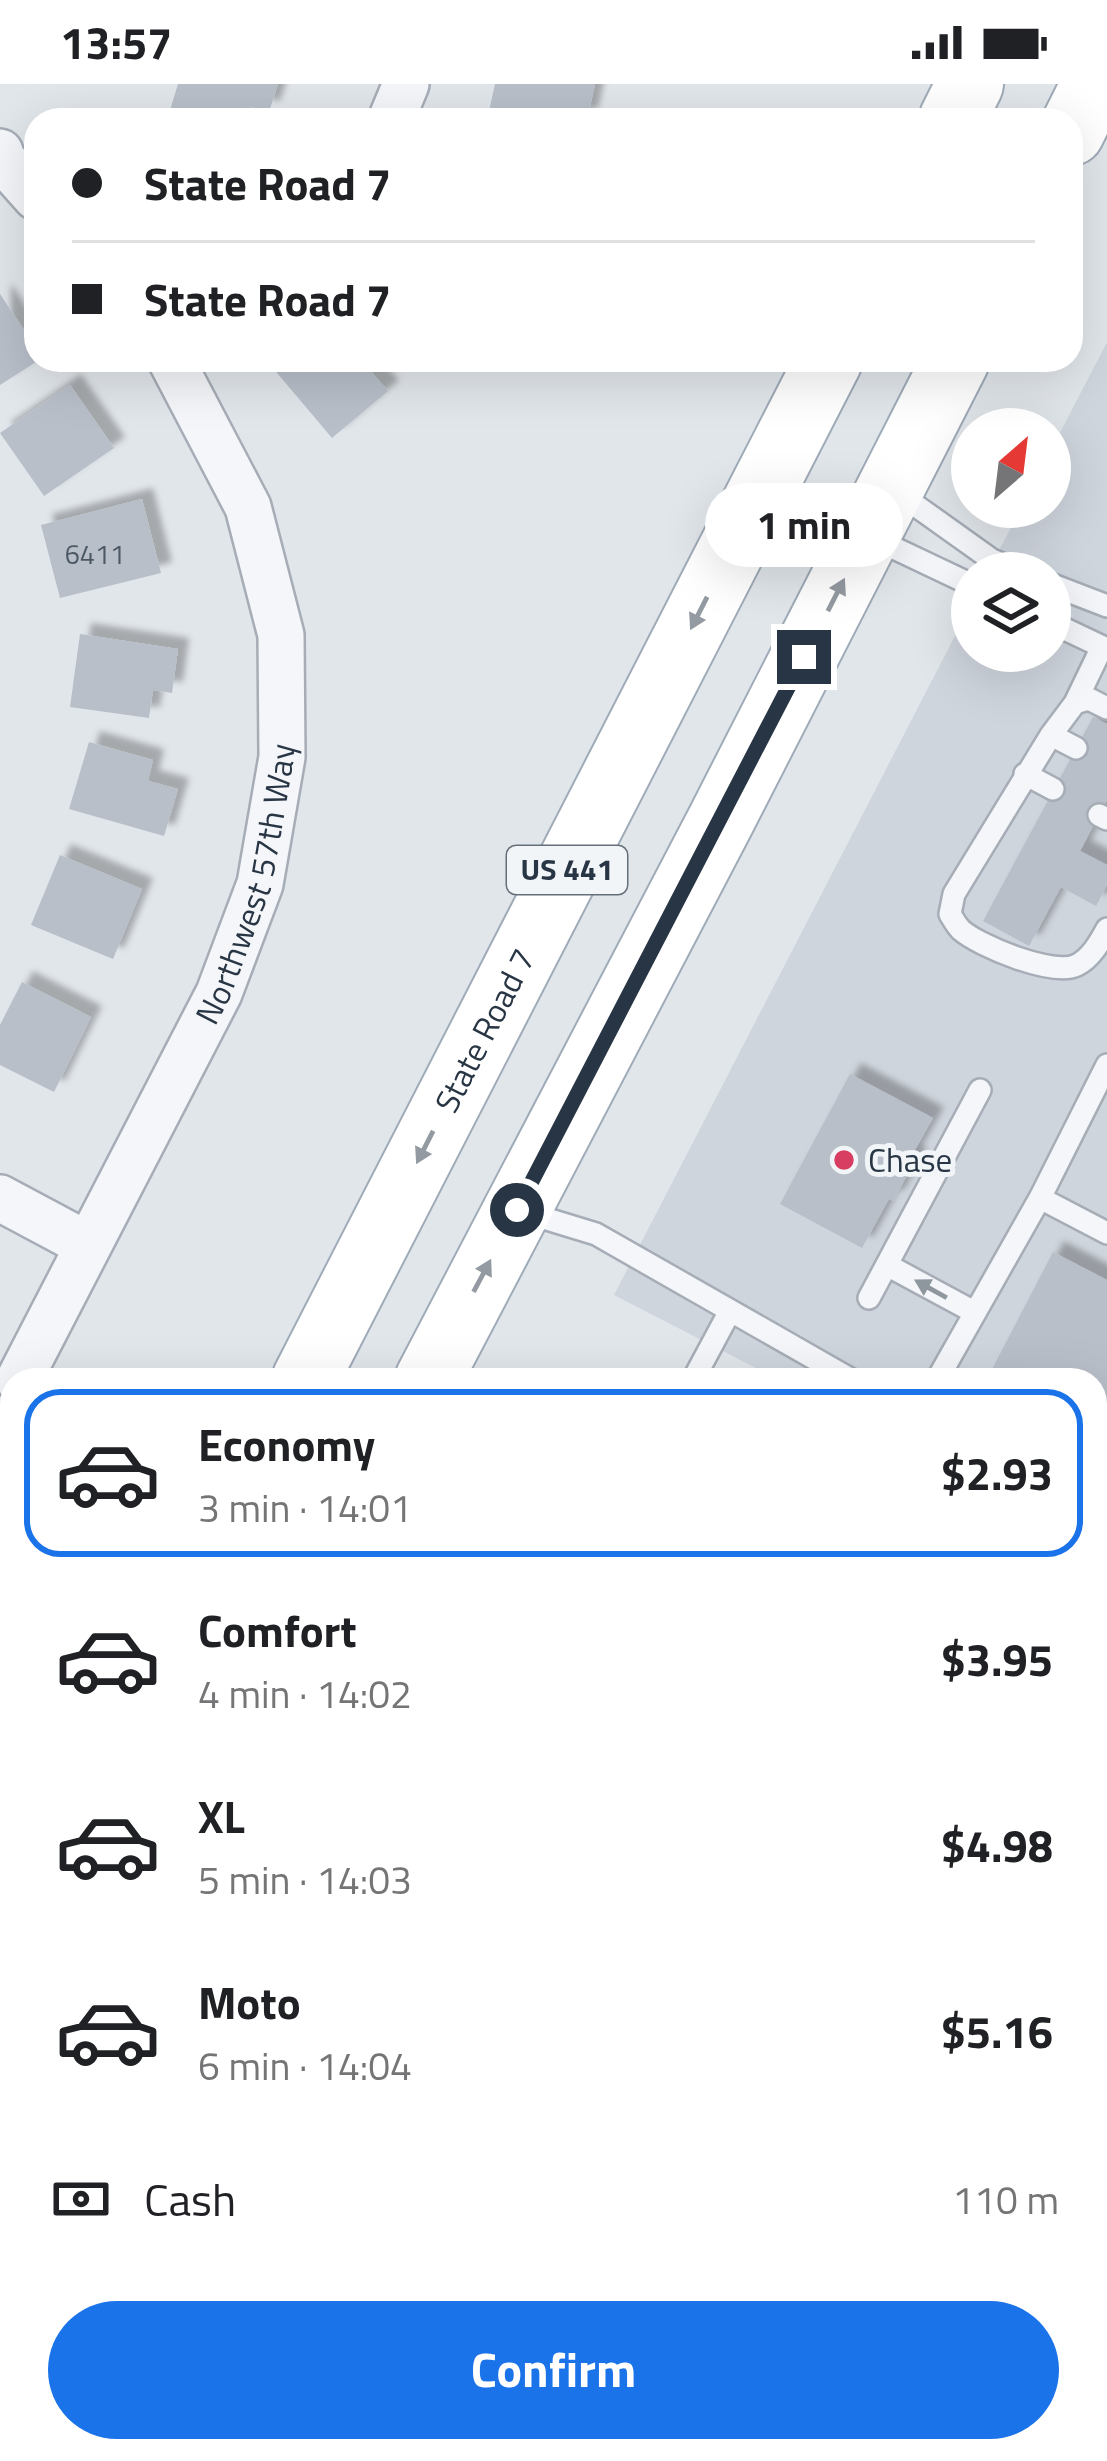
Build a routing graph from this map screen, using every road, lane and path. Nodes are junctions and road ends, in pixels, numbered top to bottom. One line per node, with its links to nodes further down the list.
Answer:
1 (1, 157): 2 (street)
2 (24, 183)
3 (176, 372): 26 (street, Northwest 57th Way)
4 (823, 372): 32 (main road, State Road 7 / US 441, one-way to 32)
5 (950, 372): 6 (main road, US 441)
6 (879, 511): 7 (lane); 8 (lane); 24 (main road, US 441, one-way to 6)
7 (974, 552)
8 (951, 568)
9 (1071, 592): 10 (lane)
10 (1107, 606)
11 (1071, 632): 12 (lane)
12 (1105, 648): 13 (lane)
13 (1076, 703): 14 (lane); 15 (lane)
14 (1107, 708)
15 (1051, 735): 16 (lane); 17 (lane)
16 (1076, 748)
17 (1025, 774): 18 (lane); 19 (lane)
18 (1053, 790)
19 (1107, 929)
20 (1107, 1065): 23 (lane)
21 (980, 1090): 27 (lane)
22 (0, 1198): 26 (street)
23 (1040, 1198): 25 (lane); 30 (lane)
24 (517, 1210): 29 (lane); 33 (main road, US 441, one-way to 24)
25 (1107, 1232)
26 (88, 1245): 31 (street, Northwest 57th Way)
27 (887, 1264): 28 (lane); 30 (lane, one-way to 27)
28 (869, 1298)
29 (730, 1311): 34 (lane); 35 (lane)
30 (974, 1312): 36 (lane)
31 (25, 1368)
32 (311, 1368)
33 (434, 1368)
34 (699, 1368)
35 (831, 1368)
36 (944, 1368)

